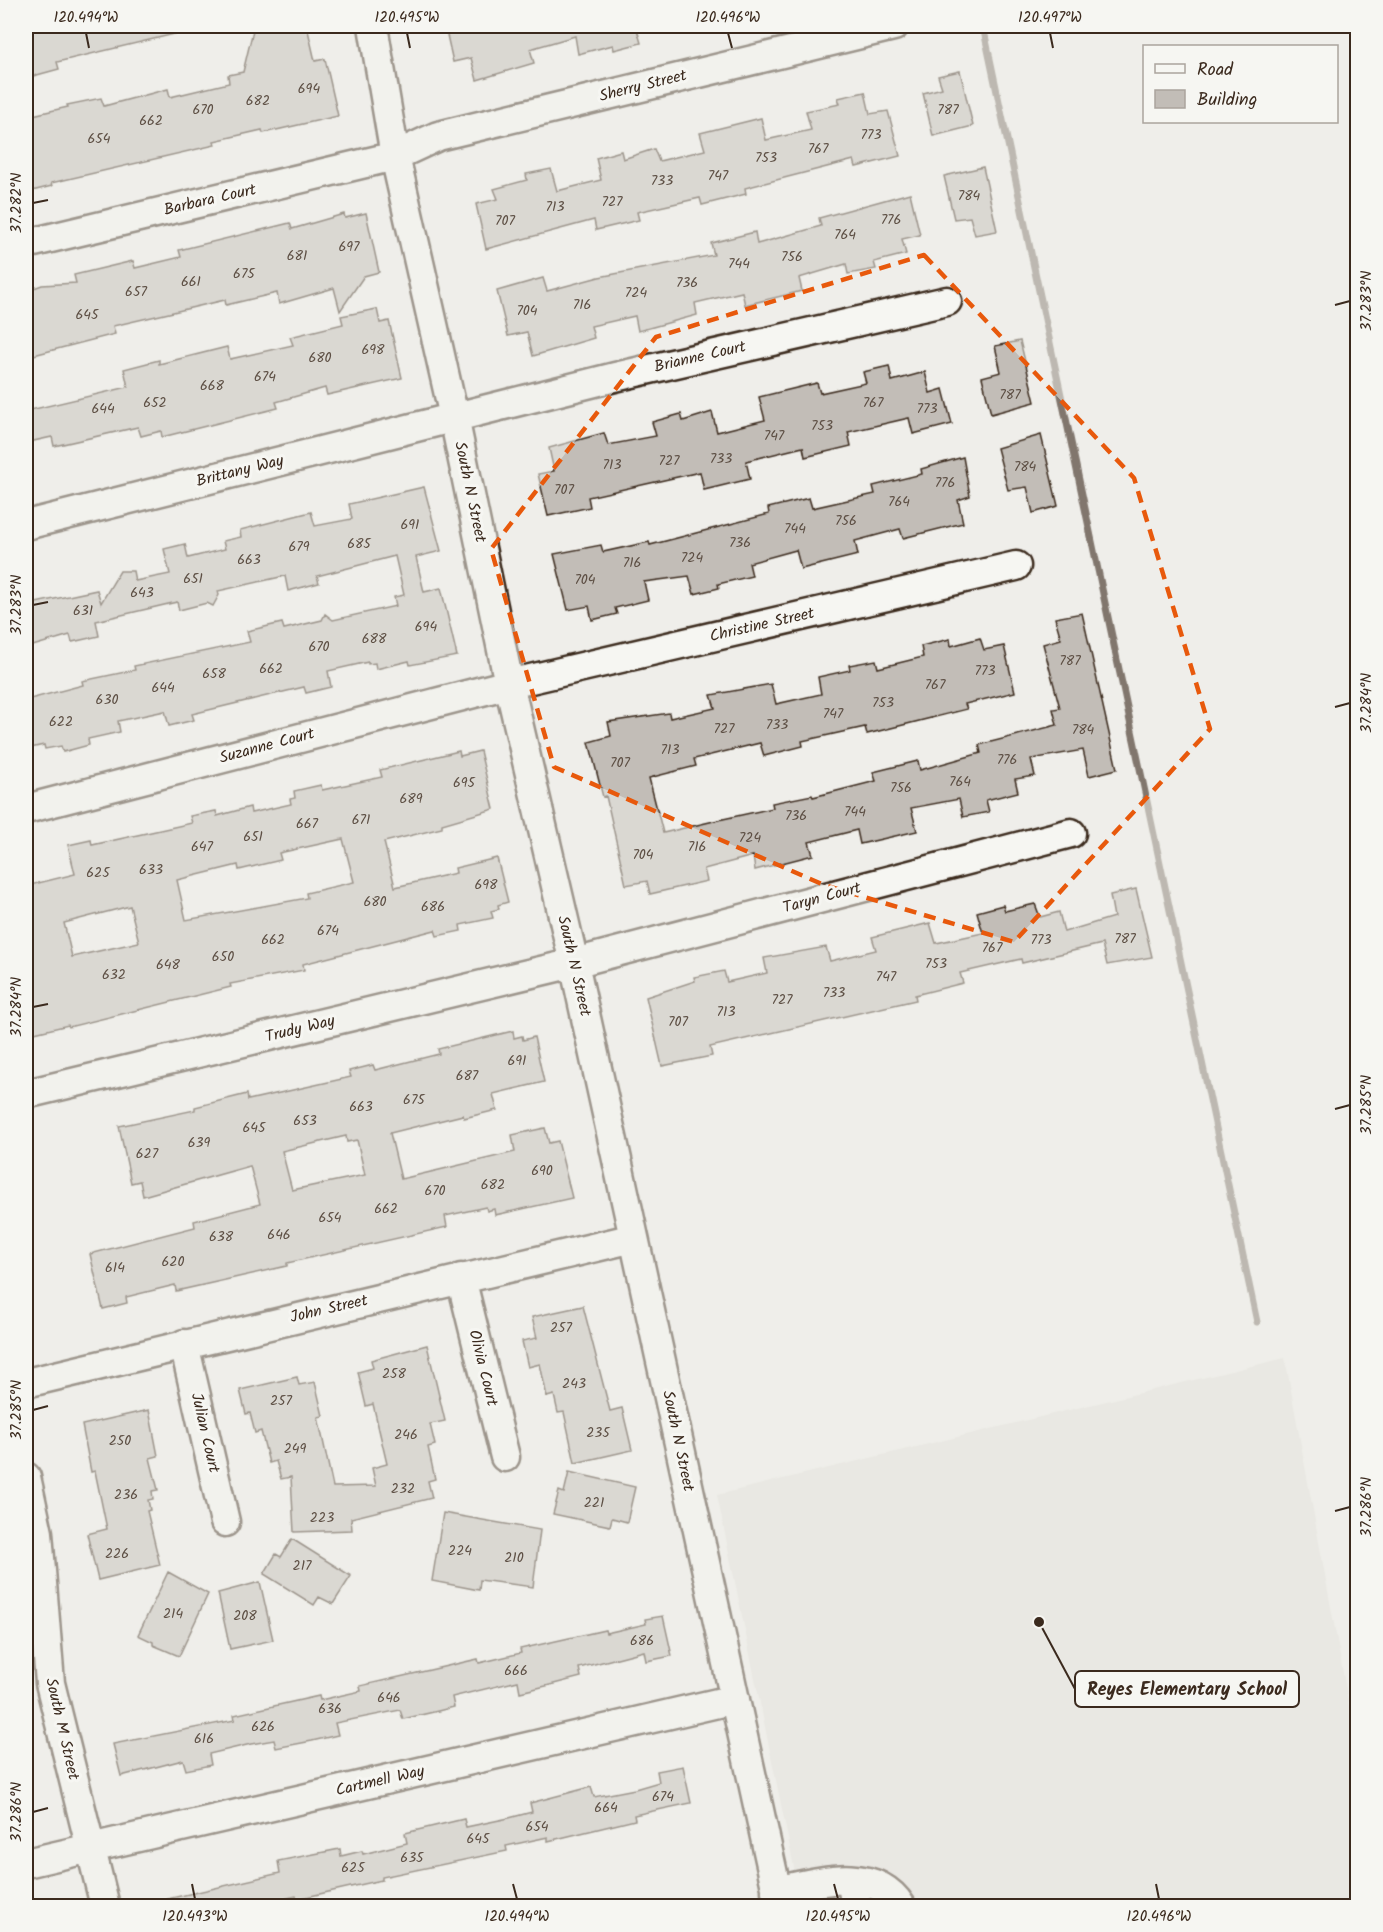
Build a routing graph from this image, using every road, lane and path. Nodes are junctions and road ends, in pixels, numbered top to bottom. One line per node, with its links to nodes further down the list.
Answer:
1 (372, 26): 3 (street, South N Street)
2 (894, 26): 3 (street, Sherry Street)
3 (395, 156): 4 (street, Barbara Court); 6 (street, South N Street)
4 (26, 244)
5 (947, 301): 6 (street, Brianne Court)
6 (454, 417): 7 (street, Brittany Way); 9 (street, South N Street)
7 (26, 525)
8 (1016, 566): 9 (street, Christine Street)
9 (509, 684): 10 (street, Suzanne Court); 12 (street, South N Street)
10 (26, 809)
11 (1071, 833): 12 (street, Taryn Court)
12 (574, 963): 13 (street, Trudy Way); 14 (street, South N Street)
13 (26, 1094)
14 (634, 1238): 15 (street, John Street); 21 (street, South N Street)
15 (460, 1278): 16 (street, John Street); 18 (street, Olivia Court)
16 (184, 1344): 17 (street, John Street); 20 (street, Julian Court)
17 (26, 1383)
18 (505, 1457)
19 (26, 1477): 22 (street, South M Street)
20 (225, 1522)
21 (735, 1699): 22 (street, Cartmell Way); 25 (street, South N Street)
22 (90, 1848): 23 (street, Cartmell Way); 26 (street, South M Street)
23 (26, 1863)
24 (854, 1893): 25 (street); 27 (street)
25 (778, 1899)
26 (105, 1906)
27 (901, 1906)

